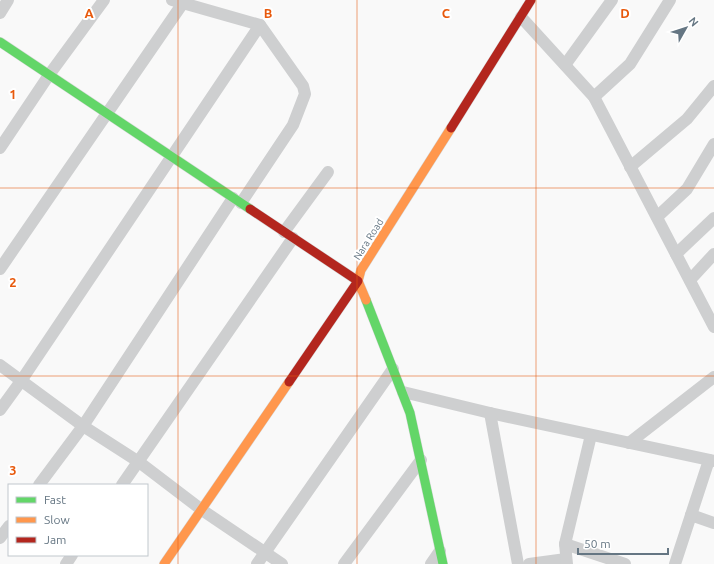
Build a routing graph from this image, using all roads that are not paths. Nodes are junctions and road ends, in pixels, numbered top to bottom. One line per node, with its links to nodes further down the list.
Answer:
1 (8, 0): 7 (street)
2 (104, 0): 12 (street)
3 (531, 0): 8 (street, Nara Road)
4 (612, 0): 11 (street)
5 (670, 0): 14 (street)
6 (180, 1): 9 (street); 15 (street)
7 (0, 12)
8 (521, 17): 11 (street); 29 (street, Nara Road)
9 (260, 25): 18 (street); 21 (street)
10 (0, 42): 12 (street)
11 (565, 66): 14 (street)
12 (50, 75): 15 (street); 17 (street)
13 (714, 86): 19 (street)
14 (594, 97): 19 (street)
15 (107, 114): 18 (street); 27 (street)
16 (714, 144): 22 (street)
17 (0, 148)
18 (170, 157): 21 (street); 34 (street)
19 (630, 167): 22 (street)
20 (328, 172): 24 (street)
21 (237, 201): 24 (street); 38 (street)
22 (657, 217): 25 (street)
23 (714, 218): 25 (street)
24 (289, 235): 29 (street); 43 (street)
25 (676, 254): 28 (street)
26 (714, 254): 28 (street)
27 (0, 269)
28 (690, 280): 30 (street)
29 (358, 281): 32 (street); 46 (street, Nara Road)
30 (714, 327)
31 (0, 365): 34 (street)
32 (393, 369): 35 (street); 53 (street)
33 (714, 377): 40 (street)
34 (21, 381): 36 (street); 38 (street)
35 (403, 392): 37 (street); 41 (street)
36 (0, 410)
37 (490, 413): 39 (street); 61 (street)
38 (83, 426): 43 (street); 44 (street)
39 (591, 435): 40 (street); 51 (street)
40 (629, 443): 42 (street)
41 (421, 460): 52 (street); 58 (street)
42 (711, 461): 47 (street)
43 (139, 462): 45 (street); 46 (street)
44 (40, 484)
45 (123, 484)
46 (202, 510): 53 (street); 55 (street, Nara Road)
47 (691, 515): 48 (street); 64 (street)
48 (714, 523)
49 (8, 527): 50 (street)
50 (0, 538)
51 (565, 544): 54 (street); 63 (street)
52 (440, 551): 59 (street); 60 (street)
53 (265, 553): 56 (street); 57 (street)
54 (567, 562): 62 (street)
55 (164, 564)
56 (257, 564)
57 (282, 564)
58 (344, 564)
59 (431, 564)
60 (443, 564)
61 (518, 564)
62 (529, 564)
63 (625, 564)
64 (675, 564)

